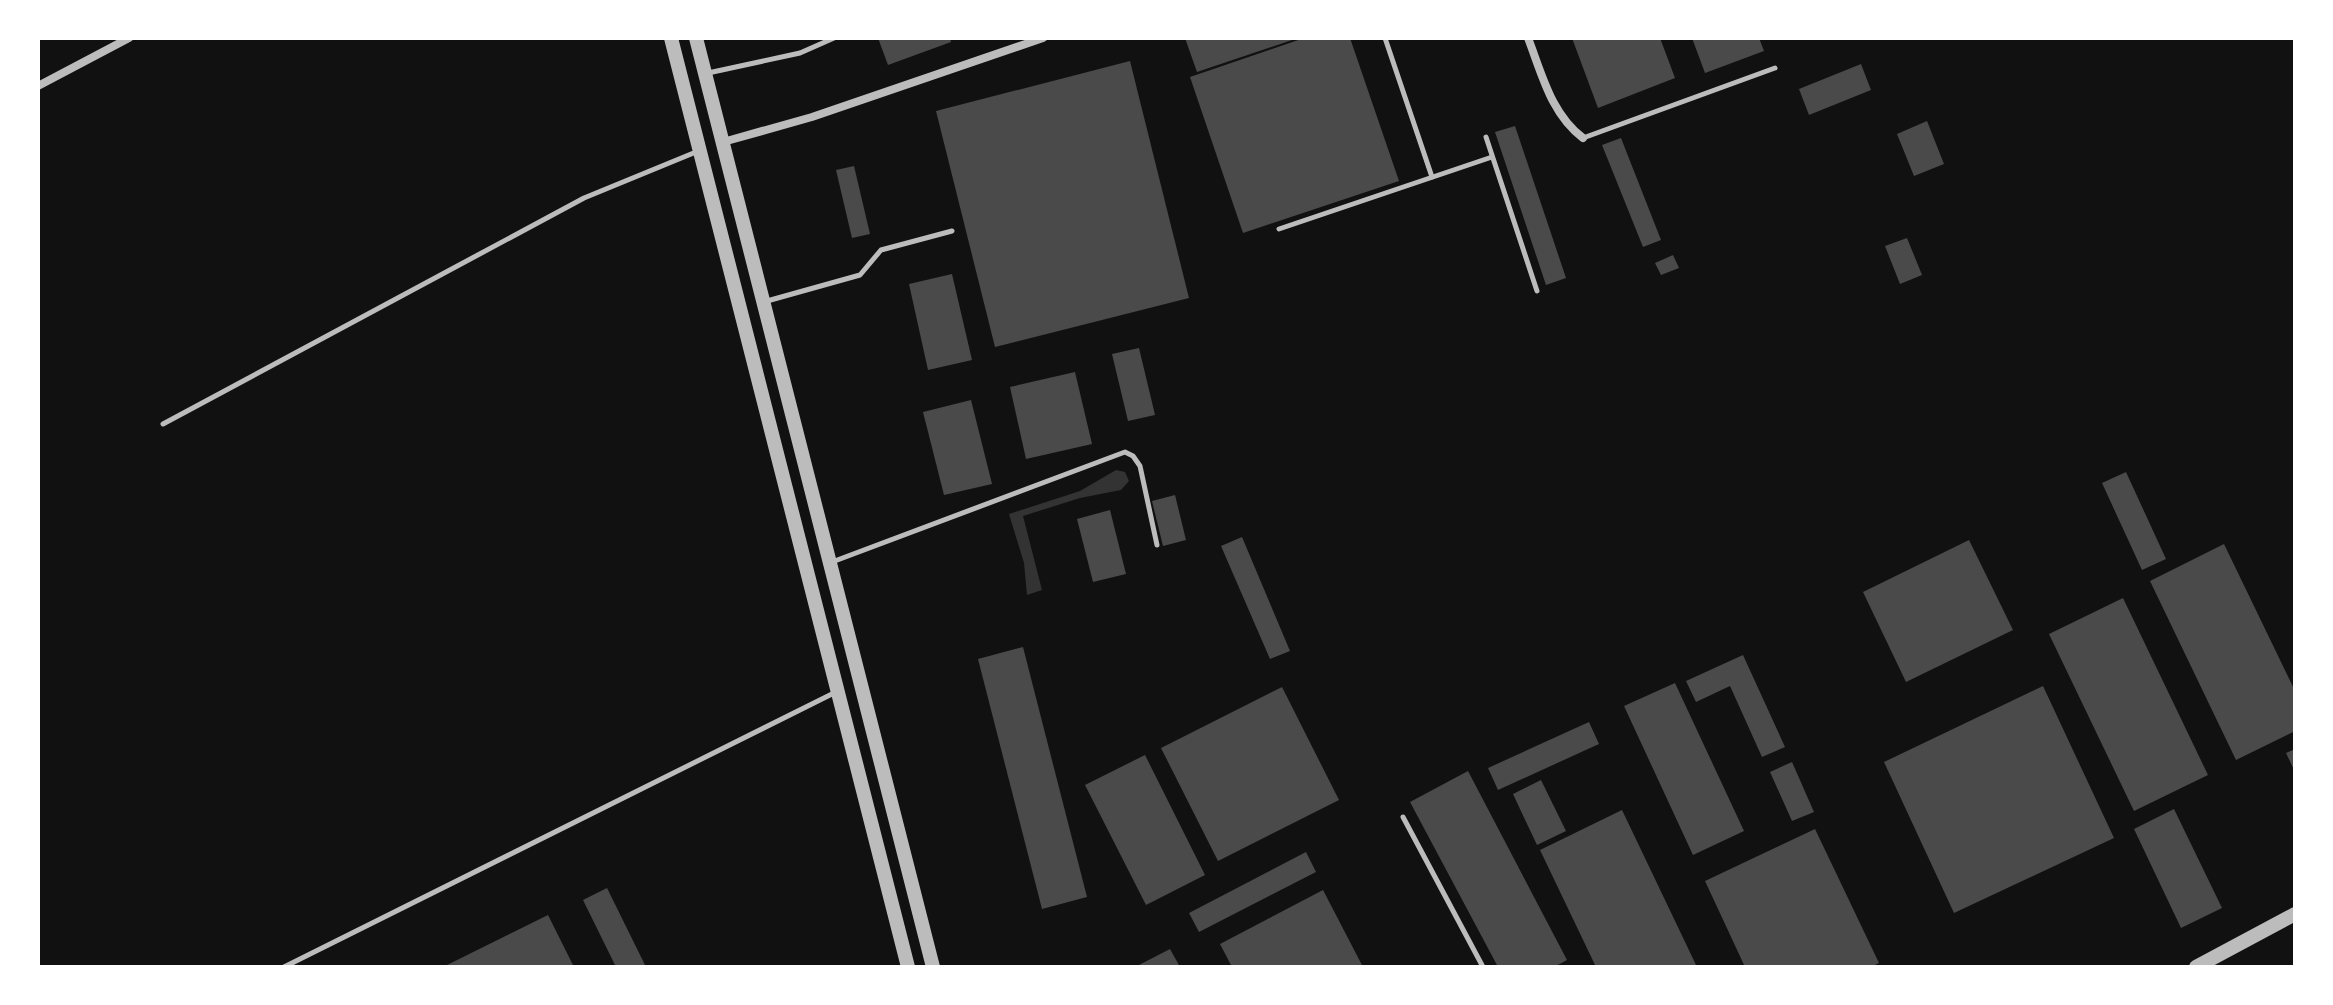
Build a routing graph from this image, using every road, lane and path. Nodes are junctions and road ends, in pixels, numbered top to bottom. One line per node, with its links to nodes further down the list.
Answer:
1 (129, 38): 10 (street)
2 (671, 38): 14 (street)
3 (696, 38): 9 (street)
4 (834, 38): 9 (lane)
5 (1043, 38): 13 (street)
6 (1385, 38): 16 (lane)
7 (1528, 38): 12 (street)
8 (1775, 68): 12 (lane)
9 (705, 74): 13 (street)
10 (38, 86)
11 (1486, 137): 15 (lane)
12 (1583, 138)
13 (723, 142): 20 (street)
14 (700, 151): 21 (lane); 24 (street)
15 (1492, 157): 16 (lane); 19 (lane)
16 (1432, 177): 17 (lane)
17 (1279, 229)
18 (952, 231): 20 (lane)
19 (1537, 291)
20 (763, 302): 23 (street)
21 (163, 424)
22 (1157, 545): 23 (lane)
23 (830, 563): 29 (street)
24 (837, 691): 27 (lane); 28 (street)
25 (1403, 817): 30 (lane)
26 (2295, 914): 31 (street)
27 (284, 967)
28 (908, 967)
29 (933, 967)
30 (1483, 967)
31 (2196, 967)

